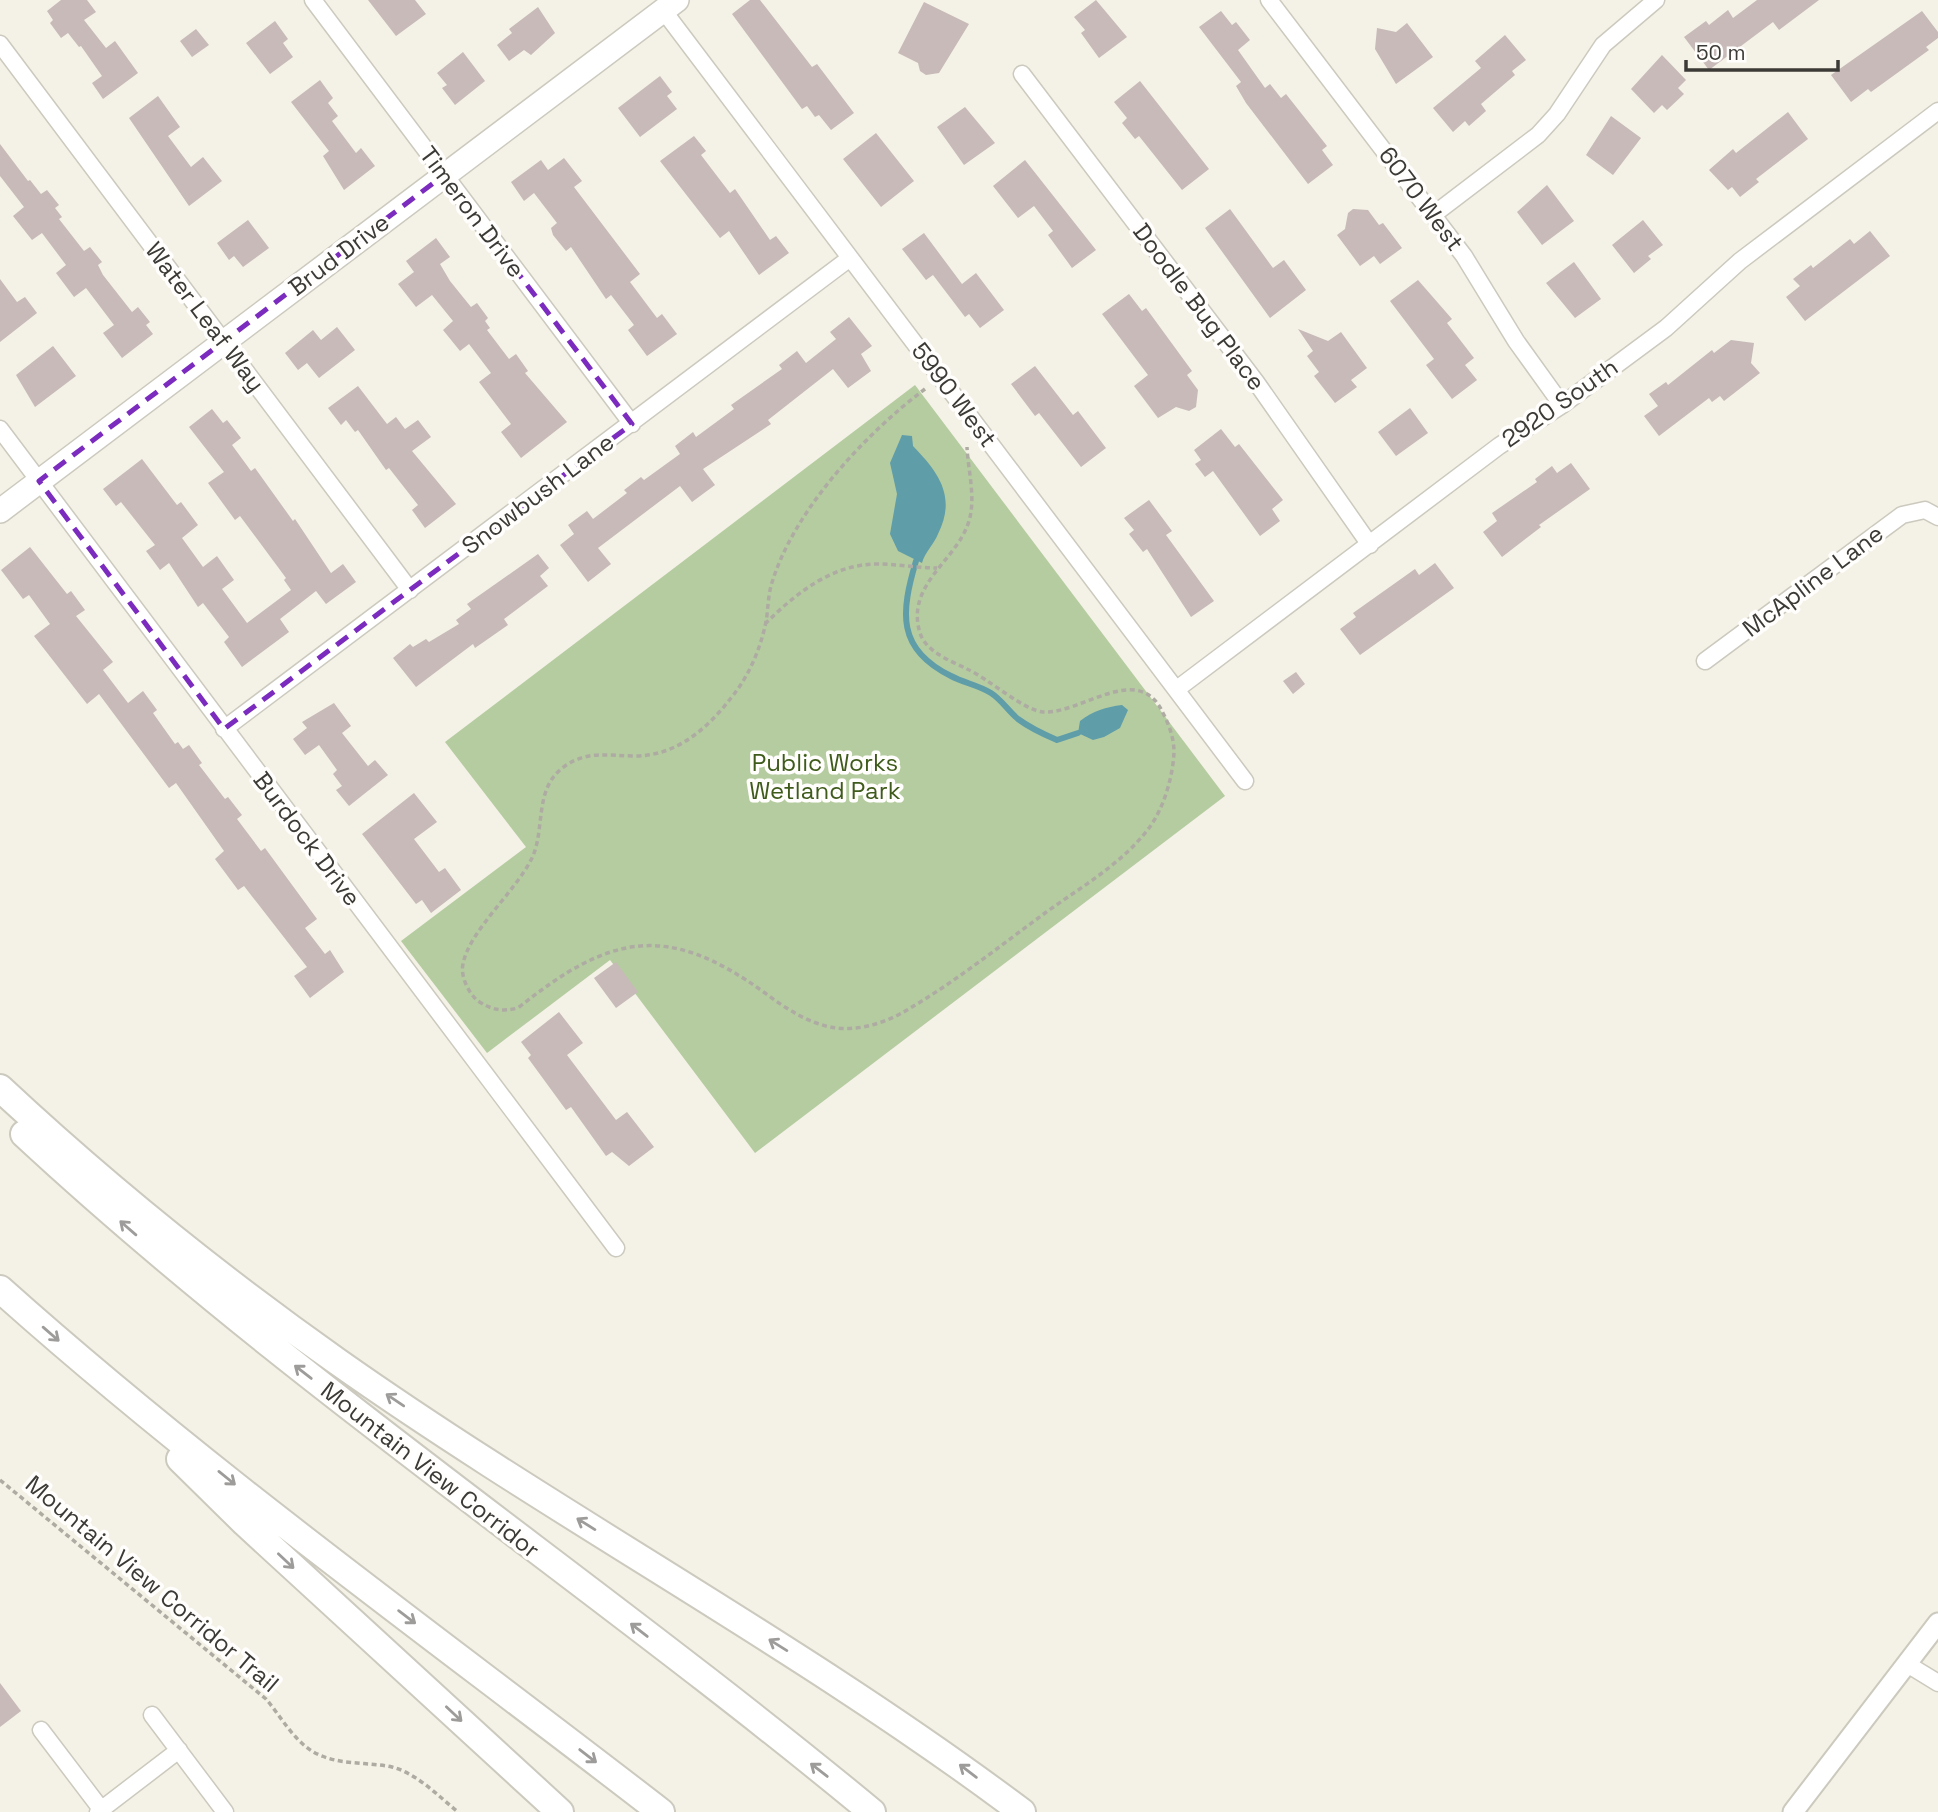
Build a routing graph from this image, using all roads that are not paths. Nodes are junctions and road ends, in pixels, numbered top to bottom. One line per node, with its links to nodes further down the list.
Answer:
1 (313, 0): 8 (street, Timeron Drive)
2 (1269, 0): 9 (street, 6070 West)
3 (1656, 0): 9 (street)
4 (670, 5): 8 (main road, Brud Drive); 10 (street, 5990 West)
5 (0, 44): 11 (street, Water Leaf Way)
6 (1022, 74): 18 (street, Doodle Bug Place)
7 (1938, 111): 12 (street, 2920 South)
8 (444, 175): 11 (main road, Brud Drive); 13 (street, Timeron Drive)
9 (1433, 215): 12 (street, 6070 West)
10 (850, 258): 13 (street, Snowbush Lane); 21 (street, 5990 West)
11 (224, 342): 15 (main road, Brud Drive); 19 (street, Water Leaf Way)
12 (1562, 405): 18 (street, 2920 South)
13 (632, 424): 19 (street, Snowbush Lane)
14 (0, 429): 15 (street, Burdock Drive)
15 (39, 481): 16 (main road, Brud Drive); 22 (street, Burdock Drive)
16 (0, 511)
17 (1931, 513): 20 (street, McApline Lane)
18 (1370, 545): 21 (street, 2920 South)
19 (410, 590): 22 (street, Snowbush Lane)
20 (1705, 662)
21 (1177, 689): 23 (street, 5990 West)
22 (224, 729): 26 (street, Burdock Drive)
23 (1245, 781)
24 (0, 1088): 40 (highway, one-way to 24)
25 (0, 1112): 39 (highway, Mountain View Corridor, one-way to 25)
26 (615, 1248)
27 (0, 1289): 28 (highway, one-way to 28)
28 (117, 1390): 37 (highway, one-way to 37); 38 (highway, one-way to 38)
29 (1938, 1623): 30 (street)
30 (1907, 1664): 31 (street); 41 (street)
31 (1938, 1683)
32 (152, 1715): 34 (street)
33 (41, 1730): 35 (street)
34 (179, 1750): 35 (street); 36 (street)
35 (100, 1811)
36 (225, 1812)
37 (560, 1812)
38 (660, 1812)
39 (872, 1812)
40 (1022, 1812)
41 (1793, 1812)

